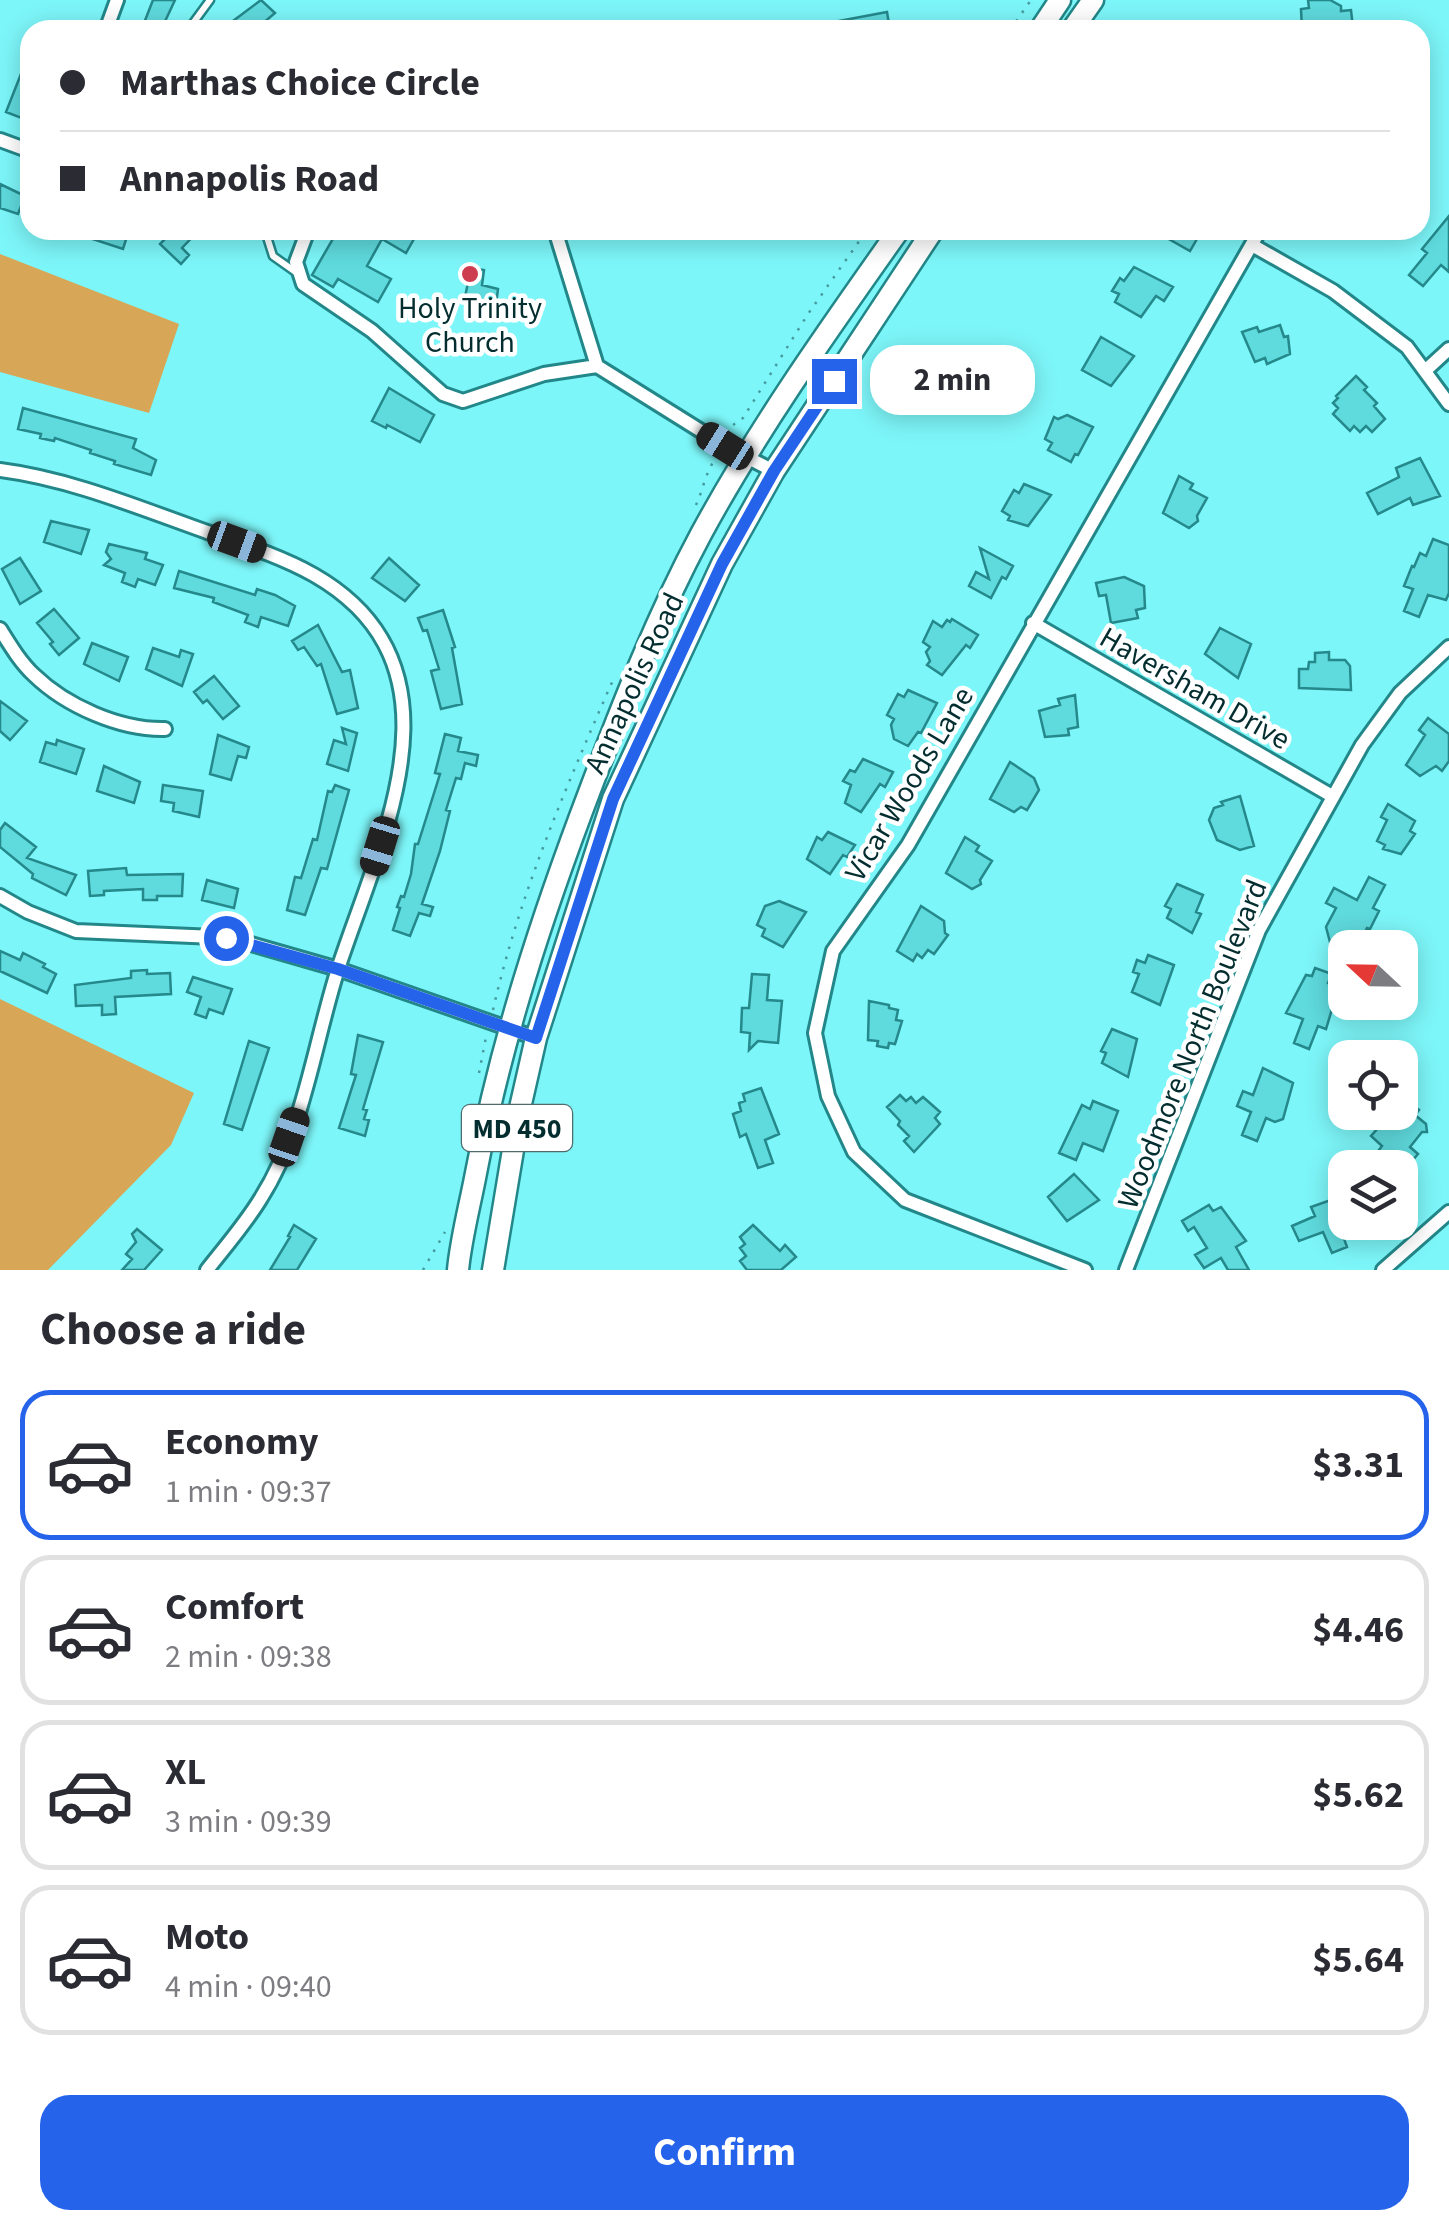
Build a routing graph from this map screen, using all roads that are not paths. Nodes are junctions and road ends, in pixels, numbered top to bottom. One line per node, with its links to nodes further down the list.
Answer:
1 (268, 240): 8 (lane)
2 (304, 240): 8 (street)
3 (558, 240): 10 (street)
4 (892, 240): 13 (main road, Annapolis Road / MD 450)
5 (927, 240): 15 (main road, Annapolis Road / MD 450)
6 (1255, 240): 7 (street, Vicar Woods Lane)
7 (1252, 245): 11 (street); 16 (street, Vicar Woods Lane)
8 (298, 273): 10 (street)
9 (1449, 349): 11 (street)
10 (598, 366): 13 (street)
11 (1426, 370): 12 (street)
12 (1449, 404)
13 (746, 456): 15 (street); 23 (main road, Annapolis Road / MD 450)
14 (0, 470): 22 (street)
15 (774, 471): 24 (main road, Annapolis Road / MD 450)
16 (1033, 623): 20 (street, Haversham Drive); 29 (street, Vicar Woods Lane)
17 (0, 629): 19 (street)
18 (1449, 647): 20 (street, Woodmore North Boulevard)
19 (166, 729)
20 (1332, 796): 30 (street, Woodmore North Boulevard)
21 (0, 896): 22 (street)
22 (338, 969): 23 (street); 26 (street)
23 (508, 1028): 24 (street); 27 (main road, Annapolis Road / MD 450)
24 (536, 1038): 28 (main road, Annapolis Road / MD 450)
25 (1449, 1212): 31 (street)
26 (206, 1270)
27 (458, 1270)
28 (493, 1270)
29 (1085, 1270)
30 (1126, 1270)
31 (1383, 1270)

